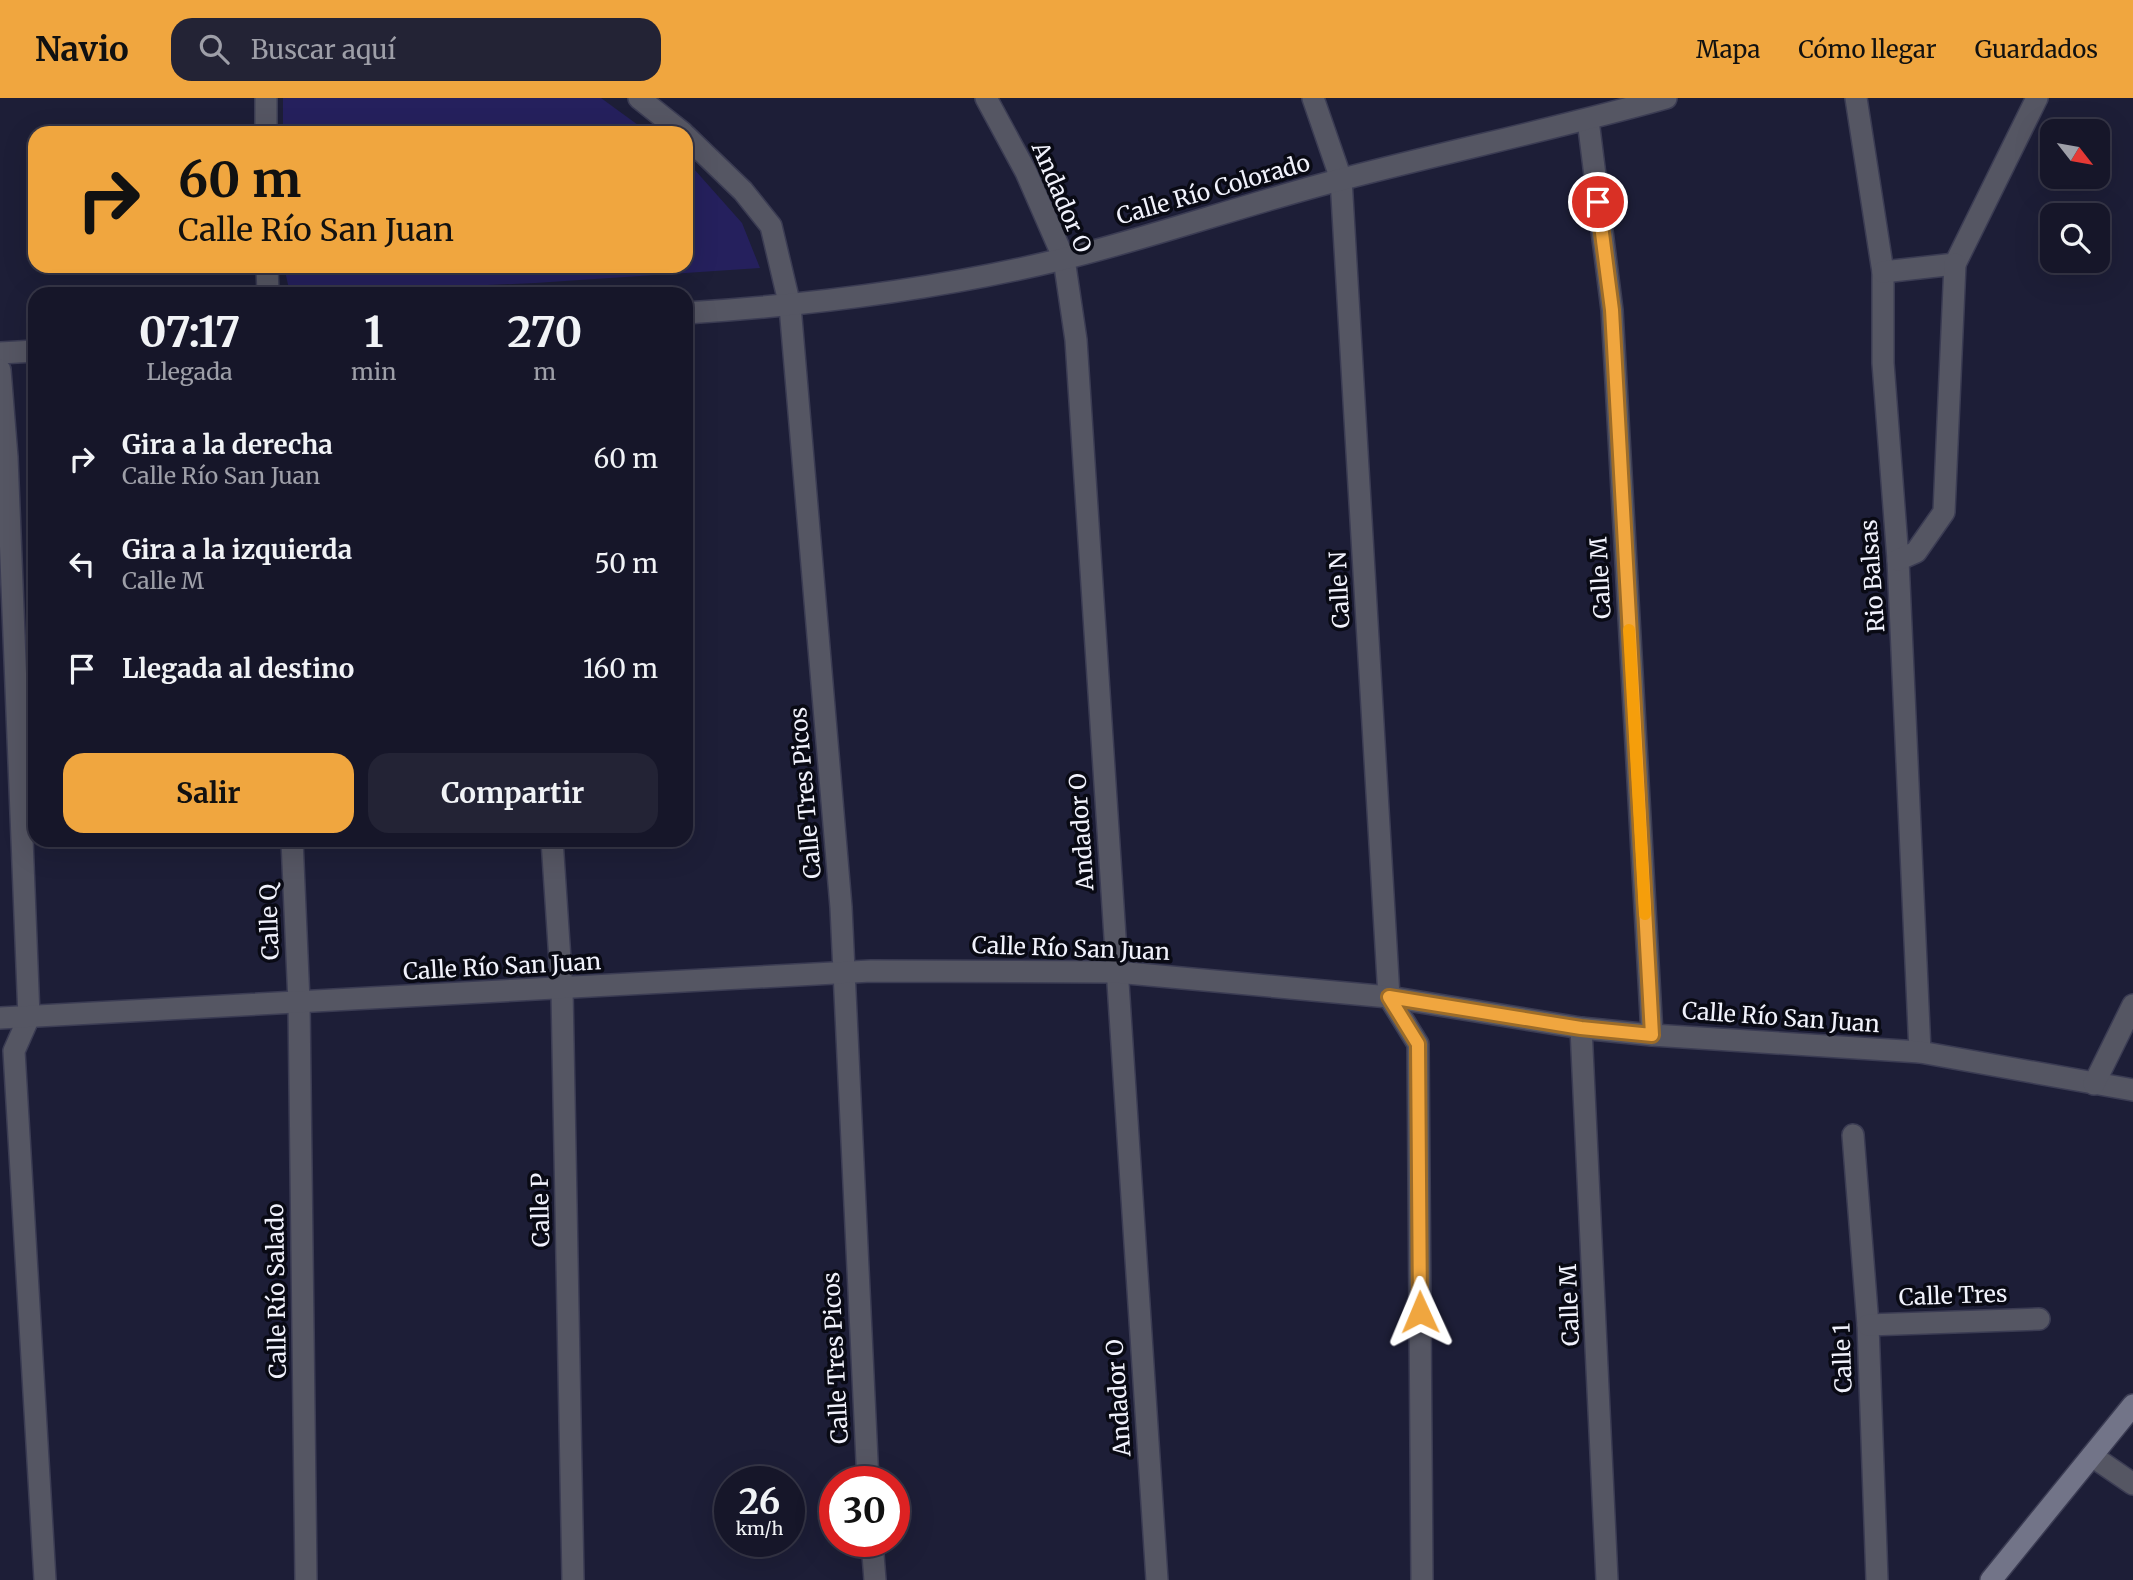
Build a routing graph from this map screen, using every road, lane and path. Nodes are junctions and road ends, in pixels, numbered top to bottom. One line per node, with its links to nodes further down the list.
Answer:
1 (266, 98): 9 (street)
2 (639, 98): 10 (street, Calle Tres Picos)
3 (986, 98): 13 (street, Andador O)
4 (1313, 98): 12 (street, Calle N)
5 (1666, 98): 8 (street, Calle Río Colorado)
6 (1856, 98): 15 (street, Rio Balsas)
7 (2037, 98): 14 (street)
8 (1588, 120): 12 (street, Calle Río Colorado); 33 (street, Calle M)
9 (266, 126)
10 (674, 126)
11 (693, 143): 16 (street, Calle Tres Picos)
12 (1341, 179): 13 (street, Calle Río Colorado); 27 (street, Calle N)
13 (1064, 259): 16 (street, Calle Río Colorado); 25 (street, Andador O)
14 (1955, 264): 15 (street); 21 (street)
15 (1883, 272): 21 (street, Rio Balsas)
16 (790, 306): 17 (street, Calle Río Colorado); 24 (street, Calle Tres Picos)
17 (693, 313)
18 (28, 352): 19 (street)
19 (0, 354)
20 (0, 370): 30 (street)
21 (1898, 560): 34 (street, Rio Balsas)
22 (292, 847): 28 (street, Calle Q)
23 (552, 847): 26 (street, Calle P)
24 (845, 972): 25 (street, Calle Río San Juan); 26 (street, Calle Río San Juan); 42 (street, Calle Tres Picos)
25 (1116, 972): 27 (street, Calle Río San Juan); 49 (street, Andador O)
26 (562, 990): 28 (street, Calle Río San Juan); 47 (street, Calle P)
27 (1389, 997): 32 (street, Calle Río San Juan); 50 (street)
28 (299, 1002): 30 (street, Calle Río San Juan); 46 (street, Calle Río Salado)
29 (2133, 1005): 35 (street)
30 (29, 1017): 31 (street, Calle Río San Juan); 45 (street)
31 (0, 1018)
32 (1581, 1028): 33 (street, Calle Río San Juan); 51 (street, Calle M)
33 (1652, 1035): 34 (street, Calle Río San Juan)
34 (1920, 1052): 35 (street, Calle Río San Juan)
35 (2094, 1084): 36 (street, Calle Río San Juan)
36 (2133, 1090)
37 (1853, 1135): 39 (street, Calle 1)
38 (2039, 1318): 39 (street, Calle Tres)
39 (1868, 1325): 52 (street, Calle 1)
40 (2133, 1405): 41 (street)
41 (2092, 1456): 43 (street); 53 (street)
42 (867, 1466)
43 (2133, 1484)
44 (873, 1557): 48 (street)
45 (45, 1580)
46 (306, 1580)
47 (573, 1580)
48 (875, 1580)
49 (1157, 1580)
50 (1422, 1580)
51 (1607, 1580)
52 (1877, 1580)
53 (1991, 1580)

